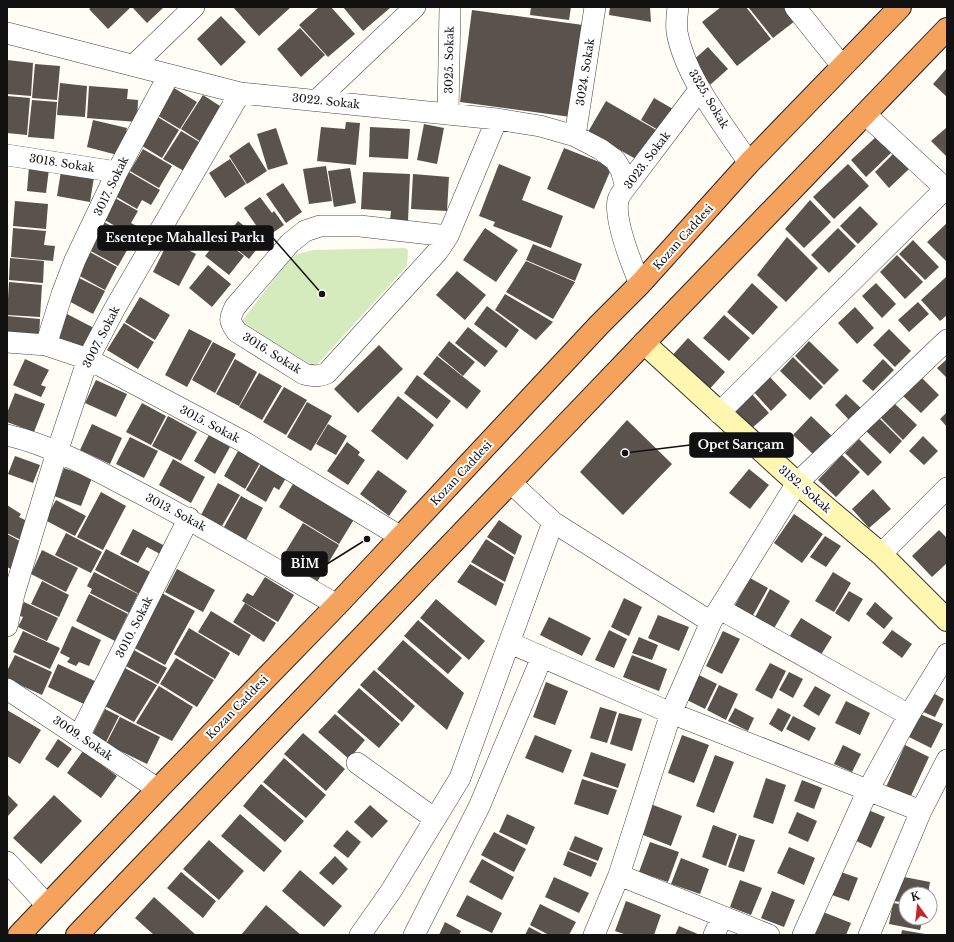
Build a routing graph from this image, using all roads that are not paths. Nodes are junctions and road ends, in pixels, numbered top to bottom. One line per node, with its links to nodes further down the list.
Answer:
1 (194, 7): 10 (street)
2 (416, 7): 15 (street)
3 (450, 7): 16 (street, 3025. Sokak)
4 (595, 7): 19 (street, 3024. Sokak)
5 (678, 7): 13 (street, 3325. Sokak)
6 (794, 7): 11 (street)
7 (900, 7): 11 (highway, Kozan Caddesi)
8 (947, 29): 17 (highway)
9 (7, 33): 10 (street, 3022. Sokak)
10 (134, 65): 12 (street, 3022. Sokak)
11 (842, 66): 21 (highway, Kozan Caddesi)
12 (169, 75): 14 (street, 3022. Sokak); 22 (street, 3017. Sokak)
13 (700, 89): 21 (street, 3325. Sokak); 23 (street, 3023. Sokak)
14 (240, 93): 15 (street, 3022. Sokak); 31 (street, 3007. Sokak)
15 (317, 100): 16 (street, 3022. Sokak)
16 (448, 114): 18 (street, 3022. Sokak)
17 (865, 114): 24 (street); 29 (highway)
18 (497, 119): 19 (street, 3022. Sokak); 25 (street, 3016. Sokak)
19 (575, 136): 23 (street, 3022. Sokak)
20 (7, 154): 22 (street, 3018. Sokak)
21 (749, 163): 26 (highway, Kozan Caddesi)
22 (117, 172): 30 (street, 3017. Sokak)
23 (626, 187): 26 (street, 3023. Sokak)
24 (946, 188): 32 (street)
25 (448, 236): 25 (street, 3016. Sokak)
26 (640, 284): 40 (highway, Kozan Caddesi)
27 (947, 340): 36 (street)
28 (7, 342): 30 (street, 3015. Sokak)
29 (644, 342): 32 (main road, 3182. Sokak); 35 (highway)
30 (46, 345): 31 (street, 3015. Sokak)
31 (88, 359): 34 (street, 3007. Sokak); 40 (street, 3015. Sokak)
32 (720, 413): 36 (main road, 3182. Sokak)
33 (7, 435): 34 (street, 3013. Sokak)
34 (57, 452): 38 (street, 3013. Sokak); 42 (street, 3007. Sokak)
35 (511, 483): 39 (street); 65 (highway)
36 (797, 483): 41 (main road, 3182. Sokak); 44 (street)
37 (947, 488): 41 (street)
38 (189, 518): 43 (street, 3013. Sokak); 53 (street, 3010. Sokak)
39 (553, 522): 44 (street); 47 (street)
40 (401, 537): 43 (highway, Kozan Caddesi)
41 (881, 554): 45 (main road, 3182. Sokak)
42 (10, 591): 46 (street, 3007. Sokak)
43 (337, 605): 56 (highway, Kozan Caddesi)
44 (715, 616): 51 (street); 52 (street)
45 (947, 620)
46 (7, 626)
47 (510, 643): 49 (street); 59 (street)
48 (947, 654): 52 (street)
49 (542, 657): 51 (street); 67 (street)
50 (7, 689): 53 (street, 3009. Sokak)
51 (671, 713): 57 (street); 61 (street)
52 (909, 715): 57 (street)
53 (79, 736): 56 (street, 3009. Sokak)
54 (357, 763): 59 (street)
55 (946, 767): 58 (street)
56 (158, 789): 62 (highway, Kozan Caddesi)
57 (868, 790): 58 (street); 70 (street)
58 (922, 811): 71 (street)
59 (435, 819): 66 (street)
60 (7, 862): 62 (street)
61 (619, 875): 63 (street); 68 (street)
62 (47, 905): 64 (highway, Kozan Caddesi)
63 (718, 926): 69 (street)
64 (19, 935)
65 (77, 935)
66 (362, 935)
67 (414, 935)
68 (594, 935)
69 (769, 935)
70 (804, 935)
71 (869, 935)

